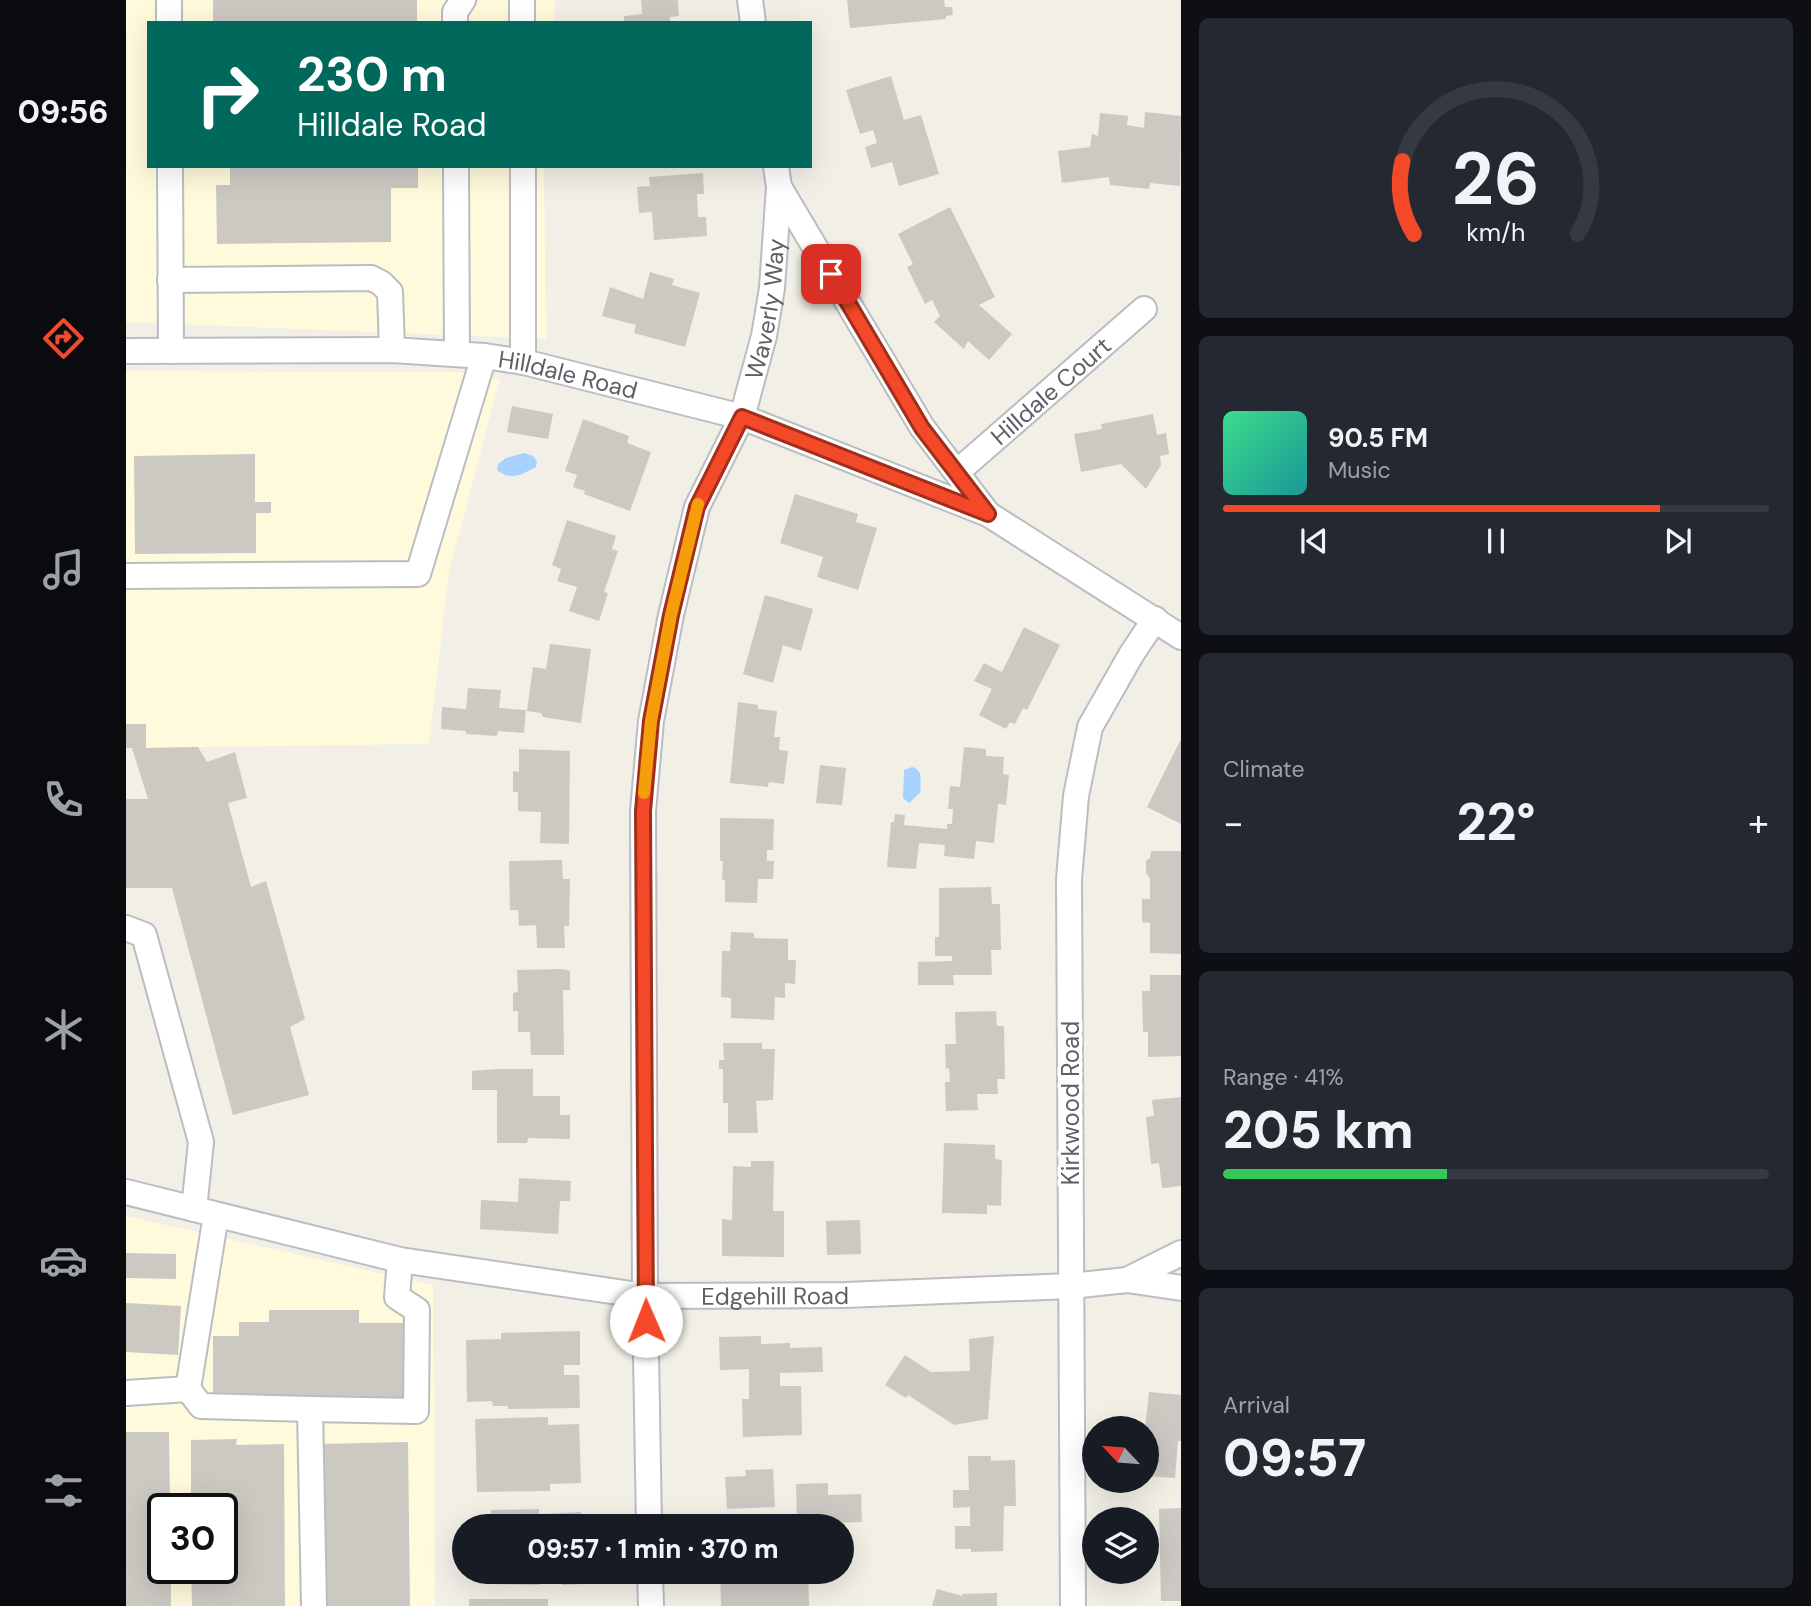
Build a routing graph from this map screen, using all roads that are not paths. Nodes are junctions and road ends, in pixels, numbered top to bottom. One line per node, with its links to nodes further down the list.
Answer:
1 (169, 0): 5 (street)
2 (463, 0): 6 (street)
3 (522, 0): 7 (street)
4 (750, 0): 8 (street)
5 (169, 21)
6 (455, 21)
7 (522, 21)
8 (753, 21)
9 (170, 168): 13 (street)
10 (456, 168): 18 (street)
11 (523, 168): 20 (street)
12 (778, 176): 21 (street, Waverly Way); 22 (street, Hilldale Road)
13 (170, 280): 15 (street); 17 (street)
14 (1144, 309): 22 (street, Hilldale Court)
15 (392, 350): 17 (street, Hilldale Road); 18 (street, Hilldale Road)
16 (126, 351): 17 (street, Hilldale Road)
17 (171, 351)
18 (457, 354): 19 (street, Hilldale Road)
19 (485, 356): 20 (street, Hilldale Road); 24 (street)
20 (523, 362): 21 (street, Hilldale Road)
21 (742, 417): 23 (street, Hilldale Road); 35 (street, Waverly Way)
22 (957, 471): 23 (street, Hilldale Road)
23 (988, 514): 25 (street, Hilldale Road)
24 (126, 576)
25 (1155, 619): 26 (street, Hilldale Road); 33 (street, Kirkwood Road)
26 (1181, 637)
27 (126, 928): 29 (street)
28 (126, 1192): 29 (street, Edgehill Road)
29 (205, 1212): 31 (street, Edgehill Road); 36 (street)
30 (1181, 1253): 32 (street)
31 (400, 1260): 35 (street, Edgehill Road); 38 (street)
32 (1127, 1280): 33 (street, Edgehill Road); 34 (street, Edgehill Road)
33 (1071, 1286): 35 (street, Edgehill Road); 43 (street, Kirkwood Road)
34 (1181, 1288)
35 (645, 1296): 39 (street, Waverly Way)
36 (188, 1389): 37 (street); 38 (street)
37 (126, 1393)
38 (310, 1409): 41 (street)
39 (649, 1514)
40 (650, 1584): 42 (street)
41 (314, 1606)
42 (651, 1606)
43 (1073, 1606)

